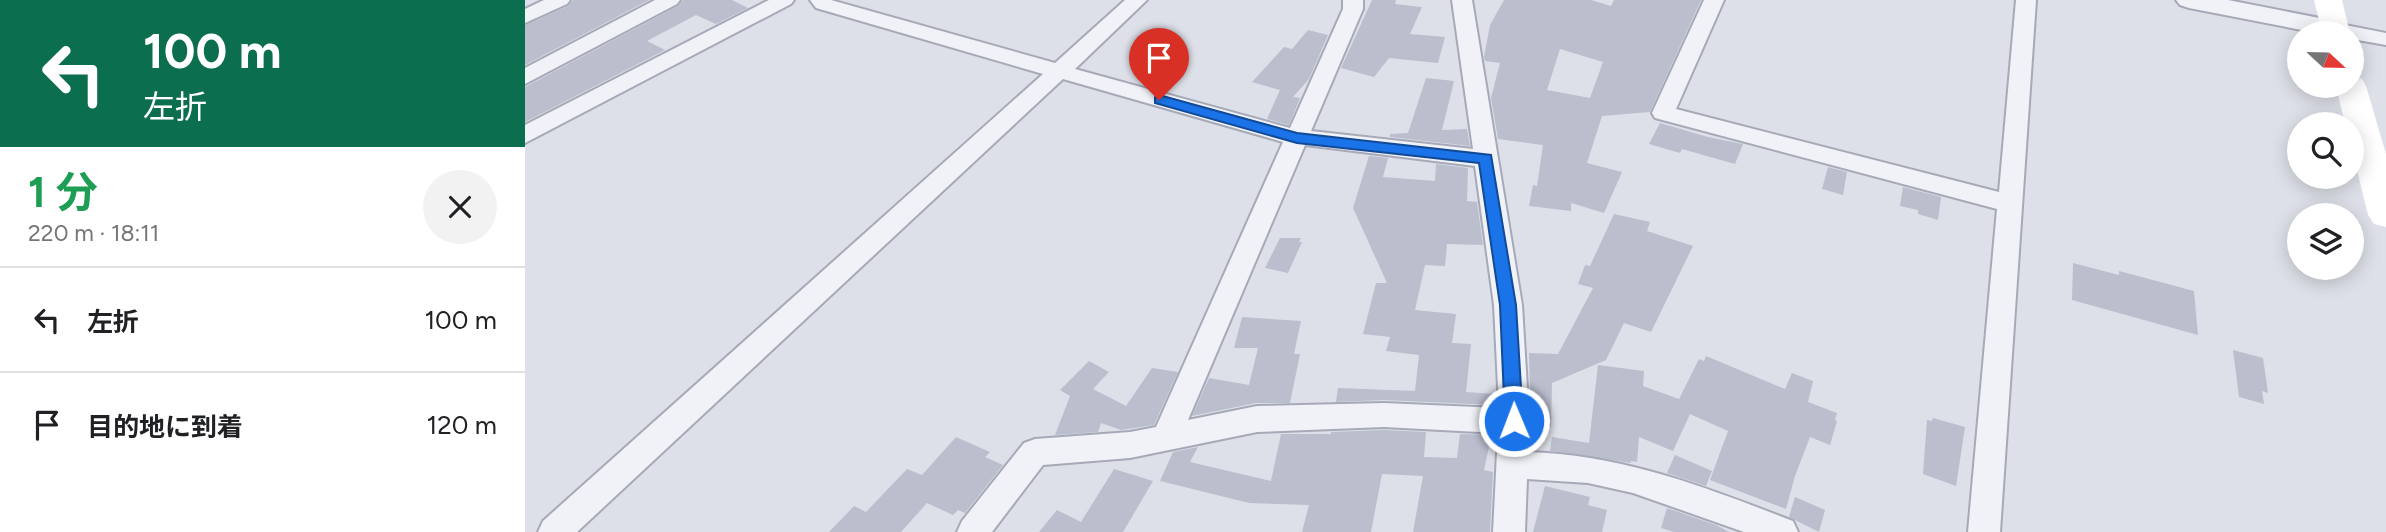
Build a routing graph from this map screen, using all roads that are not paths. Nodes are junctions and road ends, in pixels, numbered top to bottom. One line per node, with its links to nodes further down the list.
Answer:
1 (560, 0): 12 (street)
2 (670, 0): 18 (street)
3 (820, 0): 17 (street)
4 (1137, 0): 17 (street)
5 (1353, 0): 21 (street)
6 (1462, 0): 22 (street)
7 (1714, 0): 23 (street)
8 (2026, 0): 23 (street)
9 (2189, 0): 13 (street)
10 (2327, 0): 14 (main road)
11 (767, 3): 20 (street)
12 (525, 17)
13 (2289, 21)
14 (2333, 21)
15 (2364, 35): 16 (street)
16 (2386, 39)
17 (1060, 71): 21 (street); 28 (street)
18 (525, 77)
19 (2354, 98): 24 (main road)
20 (525, 135)
21 (1297, 138): 22 (street); 26 (street)
22 (1486, 159): 25 (street)
23 (2011, 204): 32 (street)
24 (2386, 215)
25 (1514, 421): 26 (street); 27 (street)
26 (1171, 438): 29 (street)
27 (1514, 466): 30 (street); 31 (street)
28 (554, 532)
29 (973, 532)
30 (1510, 532)
31 (1782, 532)
32 (1984, 532)

